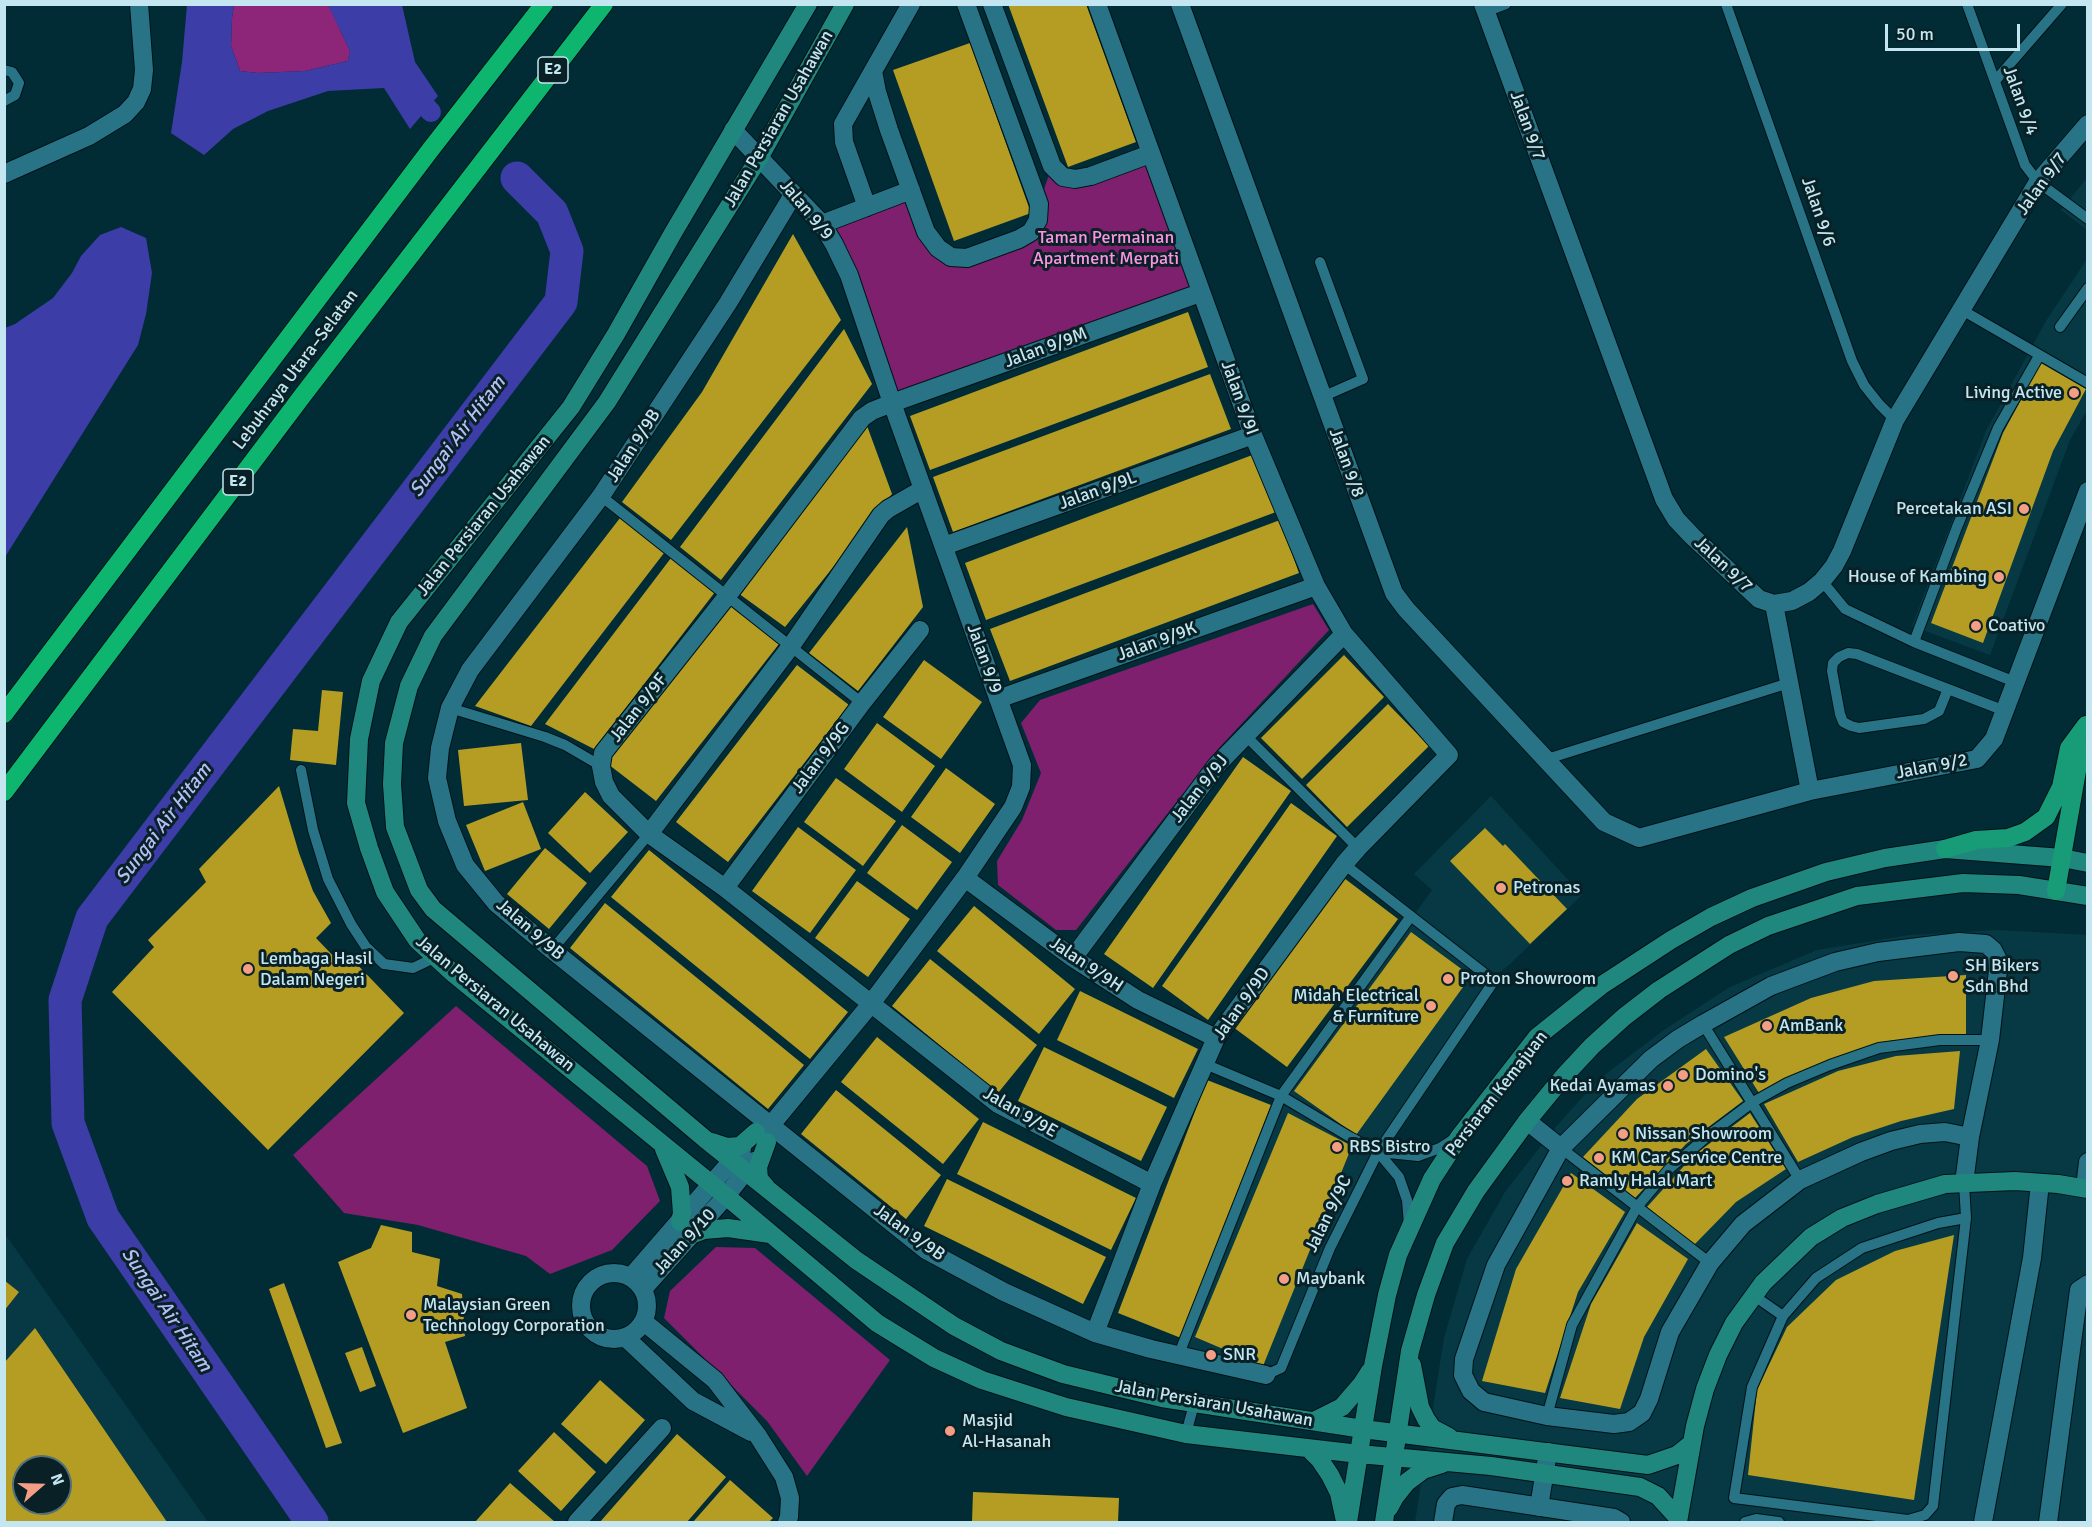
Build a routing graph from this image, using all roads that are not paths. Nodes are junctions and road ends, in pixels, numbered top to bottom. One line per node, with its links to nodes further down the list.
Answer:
1 (139, 4): 24 (street)
2 (544, 4): 61 (highway, Lebuhraya Utara–Selatan / E2)
3 (604, 4): 69 (highway, Lebuhraya Utara–Selatan / E2)
4 (808, 4): 21 (street, Jalan Persiaran Usahawan)
5 (845, 4): 23 (street, Jalan Persiaran Usahawan)
6 (910, 4): 17 (street)
7 (966, 4): 26 (street)
8 (992, 4): 22 (street)
9 (1097, 4): 22 (street, Jalan 9/9I)
10 (1180, 4): 38 (street, Jalan 9/8)
11 (1506, 4): 15 (lane)
12 (1726, 4): 40 (lane, Jalan 9/6)
13 (1967, 4): 18 (lane, Jalan 9/4)
14 (2062, 4): 18 (lane)
15 (1484, 8): 49 (street, Jalan 9/7)
16 (4, 70): 19 (lane)
17 (873, 71): 26 (street); 28 (street)
18 (1995, 81): 25 (lane, Jalan 9/4)
19 (4, 101)
20 (2088, 124): 25 (street, Jalan 9/7)
21 (734, 130): 23 (street, Jalan 9/9); 83 (street, Jalan Persiaran Usahawan)
22 (1150, 154): 33 (street, Jalan 9/9I)
23 (759, 158): 27 (street, Jalan 9/9); 96 (street, Jalan Persiaran Usahawan)
24 (4, 174)
25 (2038, 182): 29 (lane, Jalan 9/4); 34 (street, Jalan 9/7)
26 (911, 190): 28 (street)
27 (793, 195): 30 (street, Jalan 9/9); 44 (street, Jalan 9/9B)
28 (867, 207): 30 (street)
29 (2088, 219)
30 (822, 224): 39 (street, Jalan 9/9)
31 (1320, 262): 38 (lane)
32 (2088, 288): 35 (lane)
33 (1200, 293): 39 (street, Jalan 9/9M); 41 (street, Jalan 9/9I)
34 (1962, 310): 36 (lane); 40 (street, Jalan 9/7)
35 (2060, 327)
36 (2039, 356): 37 (lane); 52 (lane)
37 (2088, 383)
38 (1322, 397): 65 (street, Jalan 9/8)
39 (892, 403): 42 (street, Jalan 9/9); 48 (street, Jalan 9/9F)
40 (1895, 420): 46 (street, Jalan 9/7)
41 (1253, 435): 45 (street, Jalan 9/9L); 47 (street, Jalan 9/9I)
42 (923, 489): 45 (street, Jalan 9/9); 53 (street)
43 (2088, 491): 54 (street, Jalan 9/2)
44 (601, 496): 48 (lane); 59 (street, Jalan 9/9B)
45 (944, 546): 57 (street, Jalan 9/9)
46 (1822, 581): 49 (street, Jalan 9/7); 52 (lane)
47 (1316, 586): 51 (street, Jalan 9/9I); 57 (street, Jalan 9/9K)
48 (728, 595): 53 (lane); 66 (street, Jalan 9/9F)
49 (1774, 604): 55 (street)
50 (920, 630): 58 (street, Jalan 9/9G)
51 (1344, 634): 63 (street, Jalan 9/9J); 64 (street, Jalan 9/9I)
52 (1914, 642): 54 (lane)
53 (791, 646): 58 (lane); 70 (street)
54 (2015, 682): 60 (street, Jalan 9/2)
55 (1789, 683): 65 (lane); 68 (street)
56 (1948, 689): 56 (lane); 60 (lane)
57 (998, 699): 77 (street, Jalan 9/9)
58 (862, 703): 78 (street, Jalan 9/9G)
59 (450, 708): 66 (lane); 82 (street, Jalan 9/9B)
60 (2005, 711): 68 (street, Jalan 9/2)
61 (4, 714)
62 (2086, 720): 73 (main road); 74 (main road)
63 (1246, 736): 72 (lane); 84 (street, Jalan 9/9J)
64 (1449, 755): 72 (street, Jalan 9/9D)
65 (1547, 759): 71 (street, Jalan 9/8)
66 (601, 766): 70 (street)
67 (301, 770): 83 (lane)
68 (1810, 791): 71 (street, Jalan 9/2)
69 (4, 792)
70 (649, 834): 78 (street); 82 (lane)
71 (1639, 838)
72 (1358, 848): 76 (street, Jalan 9/9D)
73 (1945, 849): 74 (street, Persiaran Kemajuan); 94 (street, Persiaran Kemajuan)
74 (2062, 858): 75 (street, Persiaran Kemajuan); 79 (main road)
75 (2088, 863)
76 (1344, 864): 81 (lane); 87 (street, Jalan 9/9D)
77 (965, 878): 84 (street, Jalan 9/9H); 85 (street, Jalan 9/9)
78 (725, 888): 85 (street)
79 (2056, 891): 80 (street); 92 (street)
80 (2088, 896)
81 (1411, 916): 90 (lane); 99 (lane, Jalan 9/9C)
82 (552, 950): 93 (street, Jalan 9/9B)
83 (436, 957): 97 (street, Jalan Persiaran Usahawan)
84 (1073, 958): 87 (street, Jalan 9/9H)
85 (870, 1005): 93 (street, Jalan 9/9); 105 (street, Jalan 9/9E)
86 (1703, 1024): 88 (street); 91 (lane); 98 (street)
87 (1216, 1038): 89 (street, Jalan 9/9D)
88 (1990, 1040): 91 (lane); 95 (street)
89 (1205, 1064): 90 (lane); 105 (street, Jalan 9/9D)
90 (1281, 1096): 99 (lane); 123 (lane)
91 (1753, 1102): 102 (lane); 109 (lane)
92 (1527, 1121): 98 (street); 122 (street)
93 (764, 1133): 96 (street); 101 (street, Jalan 9/9); 108 (street); 120 (street, Jalan 9/9B)
94 (1460, 1136): 99 (lane); 111 (street, Persiaran Kemajuan)
95 (1970, 1137): 102 (street); 103 (street)
96 (705, 1139): 101 (street, Jalan Persiaran Usahawan)
97 (660, 1142): 107 (street, Jalan Persiaran Usahawan); 112 (street)
98 (1561, 1148): 109 (lane); 127 (street)
99 (1378, 1152): 111 (lane); 125 (lane, Jalan 9/9C)
100 (2088, 1162): 106 (street)
101 (738, 1166): 107 (street, Jalan 9/10); 108 (street, Jalan Persiaran Usahawan)
102 (1800, 1180): 114 (street)
103 (1964, 1182): 104 (street); 110 (lane); 117 (street)
104 (2040, 1183): 106 (street); 152 (street)
105 (1152, 1184): 120 (street, Jalan 9/9D)
106 (2086, 1188)
107 (719, 1190): 112 (street, Jalan 9/10); 113 (street, Jalan Persiaran Usahawan)
108 (768, 1190): 126 (street, Jalan Persiaran Usahawan)
109 (1637, 1207): 114 (lane); 127 (lane)
110 (1966, 1218): 118 (lane); 118 (lane)
111 (1409, 1226): 124 (street, Persiaran Kemajuan)
112 (686, 1228): 113 (street); 115 (street, Jalan 9/10)
113 (772, 1234): 131 (street, Jalan Persiaran Usahawan)
114 (1710, 1263): 127 (street)
115 (637, 1283): 119 (street); 121 (street)
116 (2088, 1284): 153 (street)
117 (1753, 1295): 118 (lane); 135 (street)
118 (1783, 1316)
119 (644, 1322): 121 (street); 133 (street)
120 (1095, 1332): 123 (street, Jalan 9/9B)
121 (626, 1338): 133 (street)
122 (1410, 1351): 132 (street); 134 (street)
123 (1179, 1354): 125 (street, Jalan 9/9B)
124 (1372, 1366): 128 (street); 130 (street, Persiaran Kemajuan)
125 (1266, 1375)
126 (1194, 1404): 128 (street, Jalan Persiaran Usahawan); 131 (lane)
127 (1547, 1416)
128 (1312, 1422): 130 (street, Jalan Persiaran Usahawan)
129 (662, 1428): 145 (street)
130 (1363, 1429): 132 (street, Jalan Persiaran Usahawan); 138 (street, Persiaran Kemajuan)
131 (1186, 1434): 136 (street, Jalan Persiaran Usahawan)
132 (1398, 1434): 134 (street, Jalan Persiaran Usahawan); 139 (street)
133 (758, 1436): 146 (street)
134 (1457, 1440): 137 (street, Jalan Persiaran Usahawan)
135 (1692, 1443): 137 (street, Jalan Persiaran Usahawan); 144 (street)
136 (1308, 1448): 138 (street, Jalan Persiaran Usahawan); 147 (street)
137 (1548, 1452): 141 (street)
138 (1359, 1454): 139 (street, Jalan Persiaran Usahawan); 147 (street, Persiaran Kemajuan)
139 (1394, 1458): 140 (street, Jalan Persiaran Usahawan); 143 (street)
140 (1449, 1461): 141 (street, Jalan Persiaran Usahawan); 143 (street)
141 (1544, 1474): 142 (street); 144 (street, Jalan Persiaran Usahawan)
142 (1539, 1507): 148 (street); 149 (street)
143 (1384, 1519)
144 (1678, 1520)
145 (577, 1522)
146 (787, 1522)
147 (1347, 1522)
148 (1443, 1522)
149 (1621, 1522)
150 (1745, 1522): 151 (lane)
151 (1779, 1522)
152 (1983, 1522)
153 (2048, 1522)

